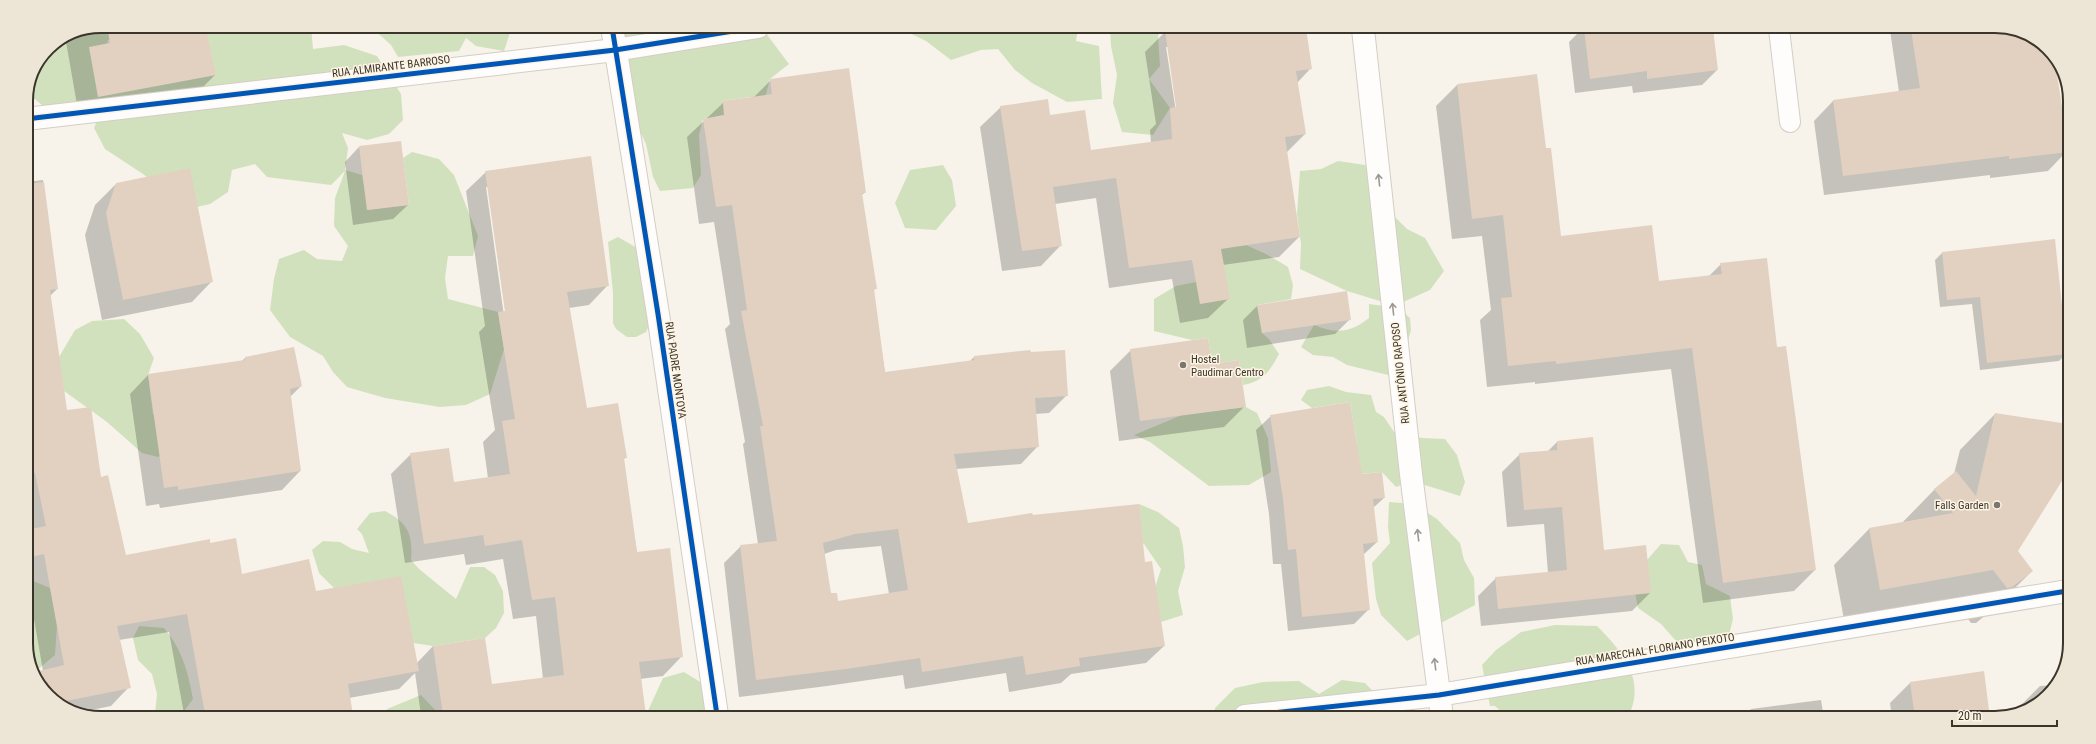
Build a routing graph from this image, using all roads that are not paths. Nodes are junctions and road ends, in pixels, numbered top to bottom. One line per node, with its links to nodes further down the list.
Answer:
1 (613, 33): 5 (street, RUA PADRE MONTOYA)
2 (721, 33): 5 (street, RUA ALMIRANTE BARROSO)
3 (1363, 33): 9 (street, RUA ANTÔNIO RAPOSO, one-way to 3)
4 (1779, 33): 7 (lane)
5 (615, 50): 6 (street, RUA ALMIRANTE BARROSO); 10 (street, RUA PADRE MONTOYA)
6 (33, 118)
7 (1790, 122)
8 (2063, 591): 9 (street, RUA MARECHAL FLORIANO PEIXOTO)
9 (1439, 696): 11 (street, RUA MARECHAL FLORIANO PEIXOTO); 12 (street, RUA ANTÔNIO RAPOSO)
10 (716, 711)
11 (1294, 711)
12 (1441, 711)

